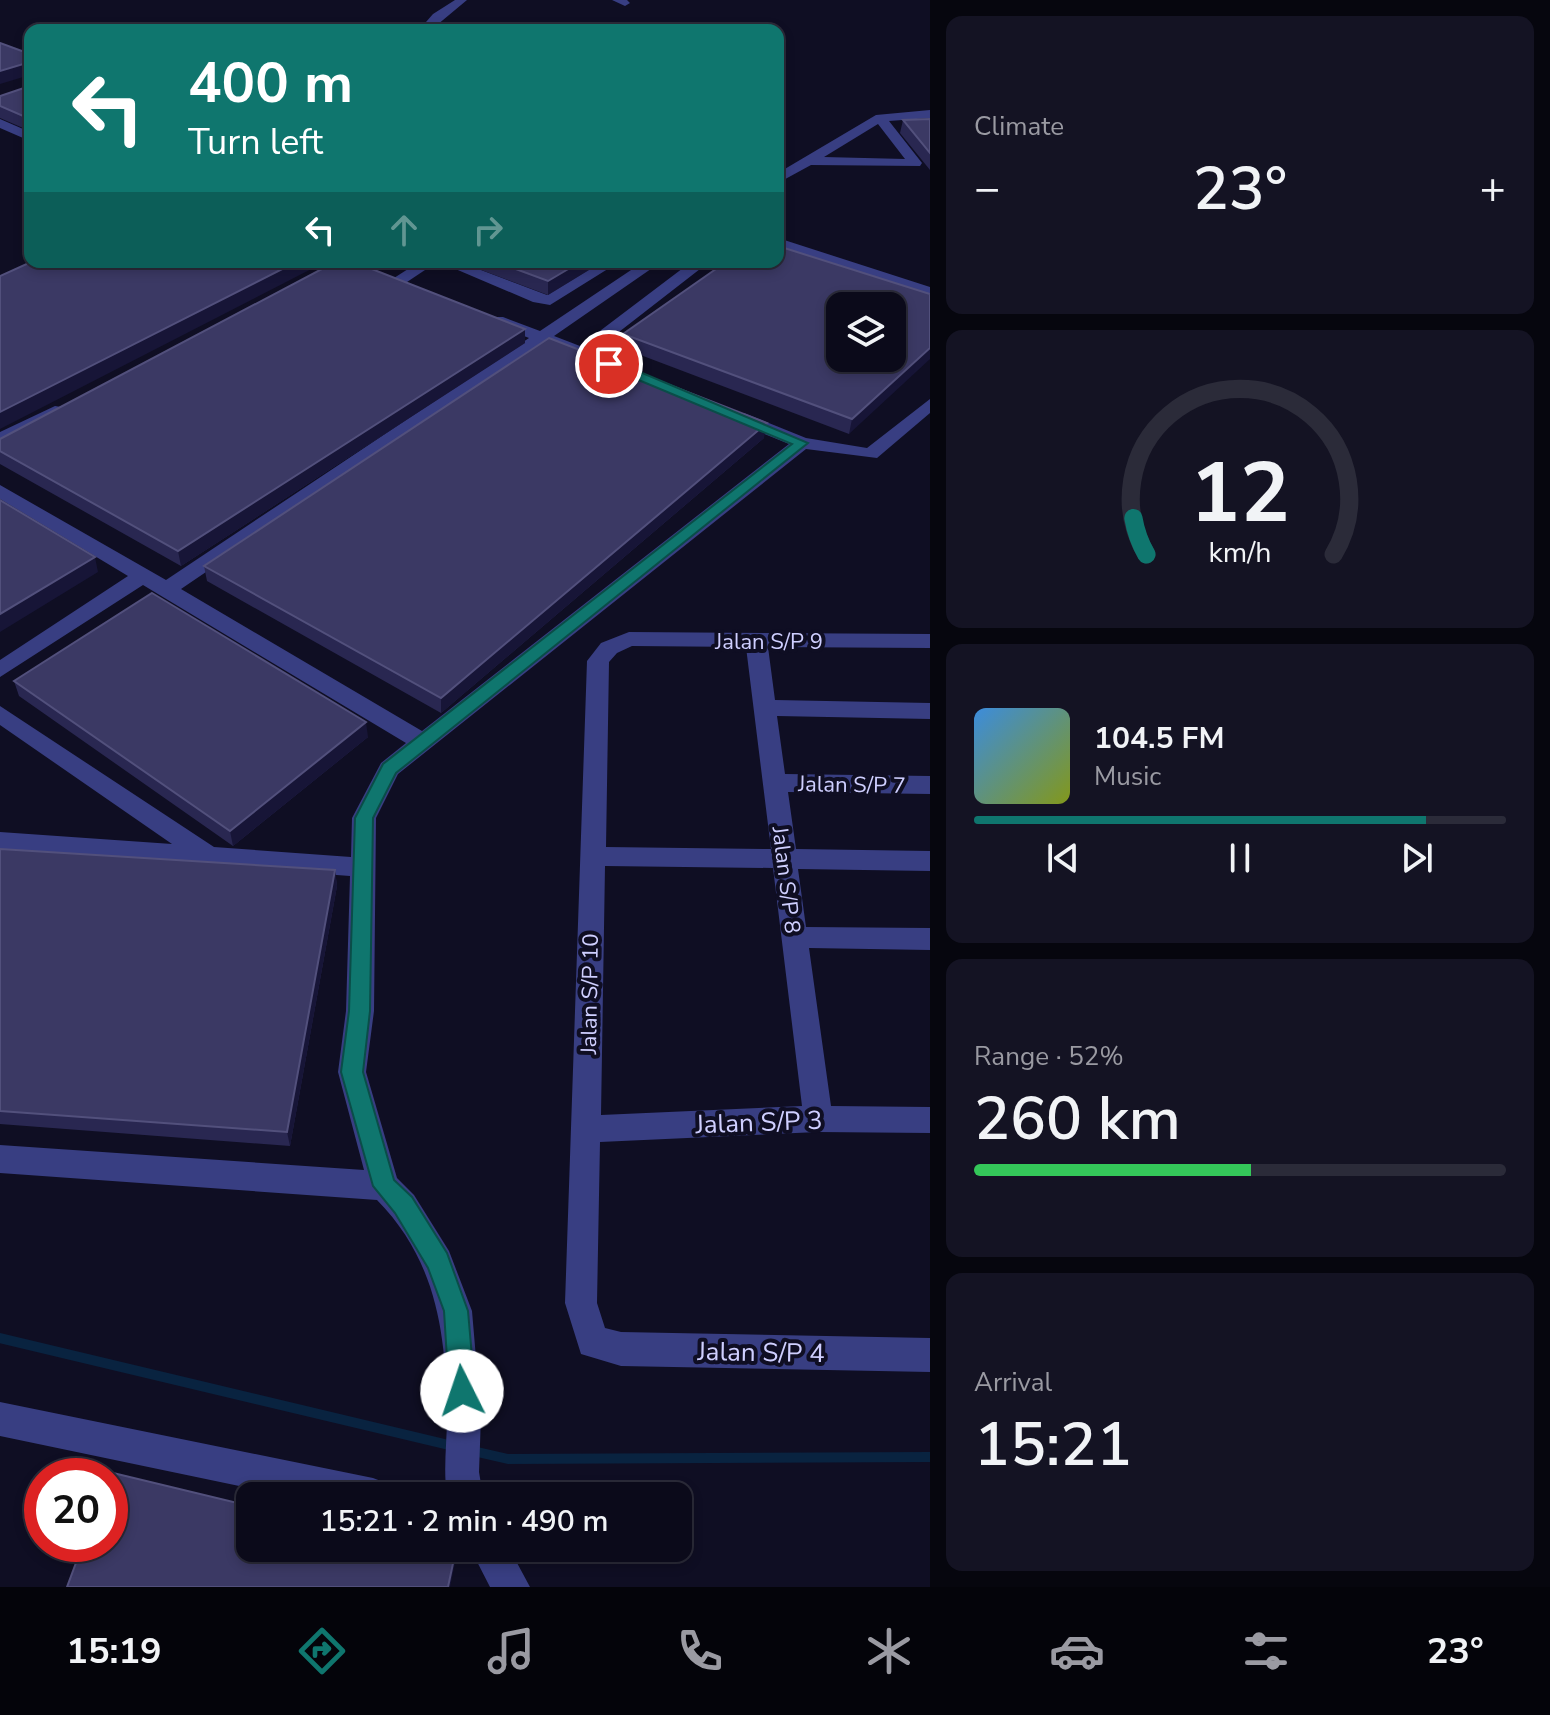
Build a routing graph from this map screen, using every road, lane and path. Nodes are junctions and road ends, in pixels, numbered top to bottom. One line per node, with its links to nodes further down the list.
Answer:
1 (462, 0): 2 (street)
2 (430, 24)
3 (930, 114): 4 (street)
4 (882, 121): 5 (street); 8 (street); 8 (street)
5 (930, 121)
6 (0, 123): 7 (street)
7 (24, 134)
8 (806, 161): 9 (street)
9 (784, 175)
10 (784, 244): 17 (street)
11 (420, 268): 16 (street)
12 (463, 268): 13 (street)
13 (601, 268)
14 (644, 268): 19 (street)
15 (694, 268): 19 (street)
16 (399, 282)
17 (930, 292)
18 (486, 315): 19 (street)
19 (544, 338): 27 (street)
20 (69, 404): 23 (street)
21 (930, 404): 24 (street)
22 (728, 413): 24 (street)
23 (0, 439)
24 (802, 443): 35 (street)
25 (0, 491): 26 (street)
26 (144, 575): 27 (street); 31 (street)
27 (167, 589): 35 (street)
28 (756, 641): 29 (street, Jalan S/P 9); 30 (street, Jalan S/P 9); 32 (street, Jalan S/P 8)
29 (930, 641)
30 (609, 648): 40 (street, Jalan S/P 10)
31 (0, 670)
32 (765, 708): 33 (street); 36 (street, Jalan S/P 8)
33 (930, 711)
34 (0, 714): 39 (street)
35 (423, 742): 43 (street)
36 (775, 783): 37 (street, Jalan S/P 7); 41 (street, Jalan S/P 8)
37 (930, 785)
38 (0, 841): 39 (street)
39 (209, 856): 43 (street)
40 (591, 856): 41 (street); 48 (street, Jalan S/P 10)
41 (785, 859): 42 (street); 44 (street, Jalan S/P 8)
42 (930, 861)
43 (361, 867): 50 (street)
44 (795, 937): 45 (street); 46 (street, Jalan S/P 8)
45 (930, 939)
46 (818, 1119): 47 (street, Jalan S/P 3); 48 (street, Jalan S/P 3)
47 (930, 1120)
48 (588, 1129): 51 (street, Jalan S/P 10)
49 (0, 1159): 50 (street)
50 (384, 1186): 55 (street)
51 (593, 1342): 52 (street, Jalan S/P 4)
52 (930, 1355)
53 (0, 1419): 54 (street)
54 (305, 1482)
55 (463, 1482)
56 (496, 1562): 57 (street)
57 (511, 1587)

